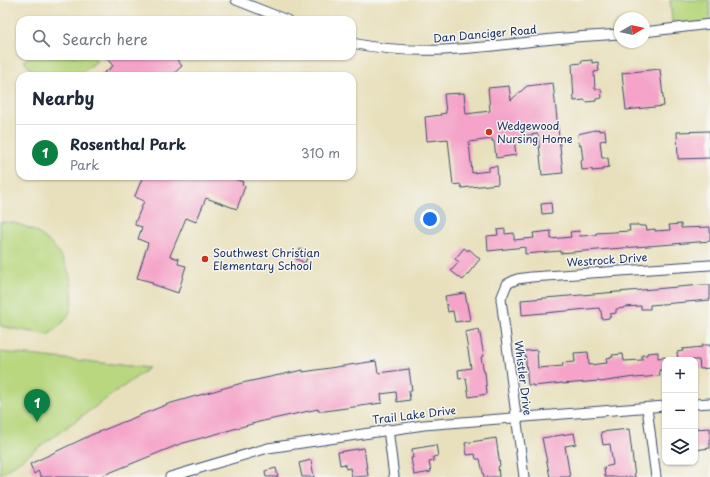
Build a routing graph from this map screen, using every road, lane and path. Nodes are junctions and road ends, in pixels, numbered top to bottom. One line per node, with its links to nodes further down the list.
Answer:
1 (236, 0): 2 (street)
2 (277, 16)
3 (710, 24): 4 (street)
4 (650, 31)
5 (614, 34): 6 (street, Dan Danciger Road)
6 (356, 44)
7 (710, 265): 8 (street, Westrock Drive)
8 (507, 284): 13 (street, Whistler Drive)
9 (710, 403): 10 (street)
10 (698, 404)
11 (662, 406): 12 (street, Trail Lake Drive)
12 (647, 408): 13 (street, Trail Lake Drive); 18 (street)
13 (516, 417): 14 (street, Trail Lake Drive); 17 (street, Whistler Drive)
14 (388, 429): 15 (street, Trail Lake Drive); 16 (street)
15 (170, 477)
16 (394, 477)
17 (524, 477)
18 (656, 477)

